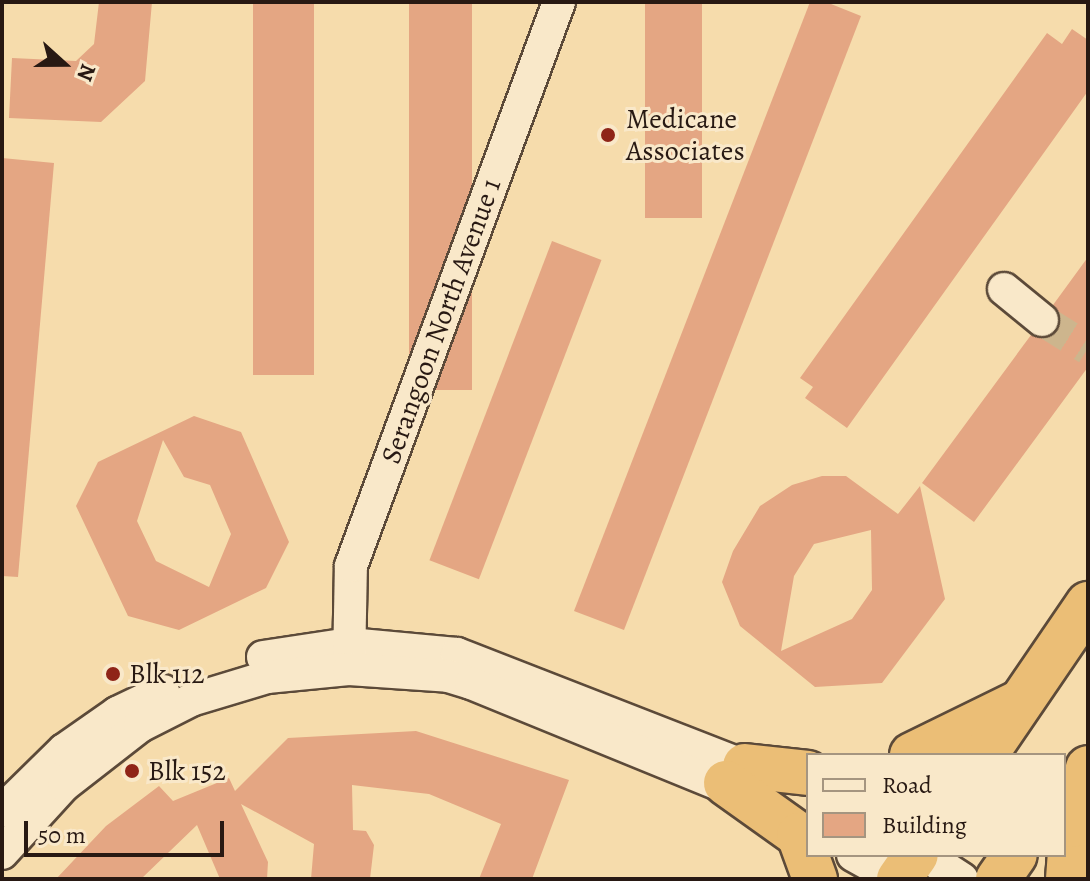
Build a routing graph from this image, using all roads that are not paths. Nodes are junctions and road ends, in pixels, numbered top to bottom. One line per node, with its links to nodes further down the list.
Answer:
1 (559, 2): 5 (street, Serangoon North Avenue 1)
2 (1004, 289): 3 (street)
3 (1042, 320)
4 (1088, 604): 6 (highway)
5 (349, 657): 12 (street); 15 (street); 17 (street)
6 (1016, 704): 8 (highway); 9 (highway)
7 (1088, 749): 13 (highway)
8 (916, 753)
9 (986, 753)
10 (1088, 768): 28 (highway)
11 (806, 773): 12 (highway)
12 (736, 775): 14 (street); 16 (street); 18 (highway)
13 (1066, 781)
14 (806, 792)
15 (2, 811)
16 (806, 828)
17 (2, 853)
18 (806, 854)
19 (807, 857): 24 (highway)
20 (857, 857): 25 (street)
21 (914, 857): 25 (highway)
22 (928, 857): 26 (street)
23 (1014, 857): 27 (highway)
24 (815, 879)
25 (898, 879)
26 (962, 879)
27 (998, 879)
28 (1068, 879)

